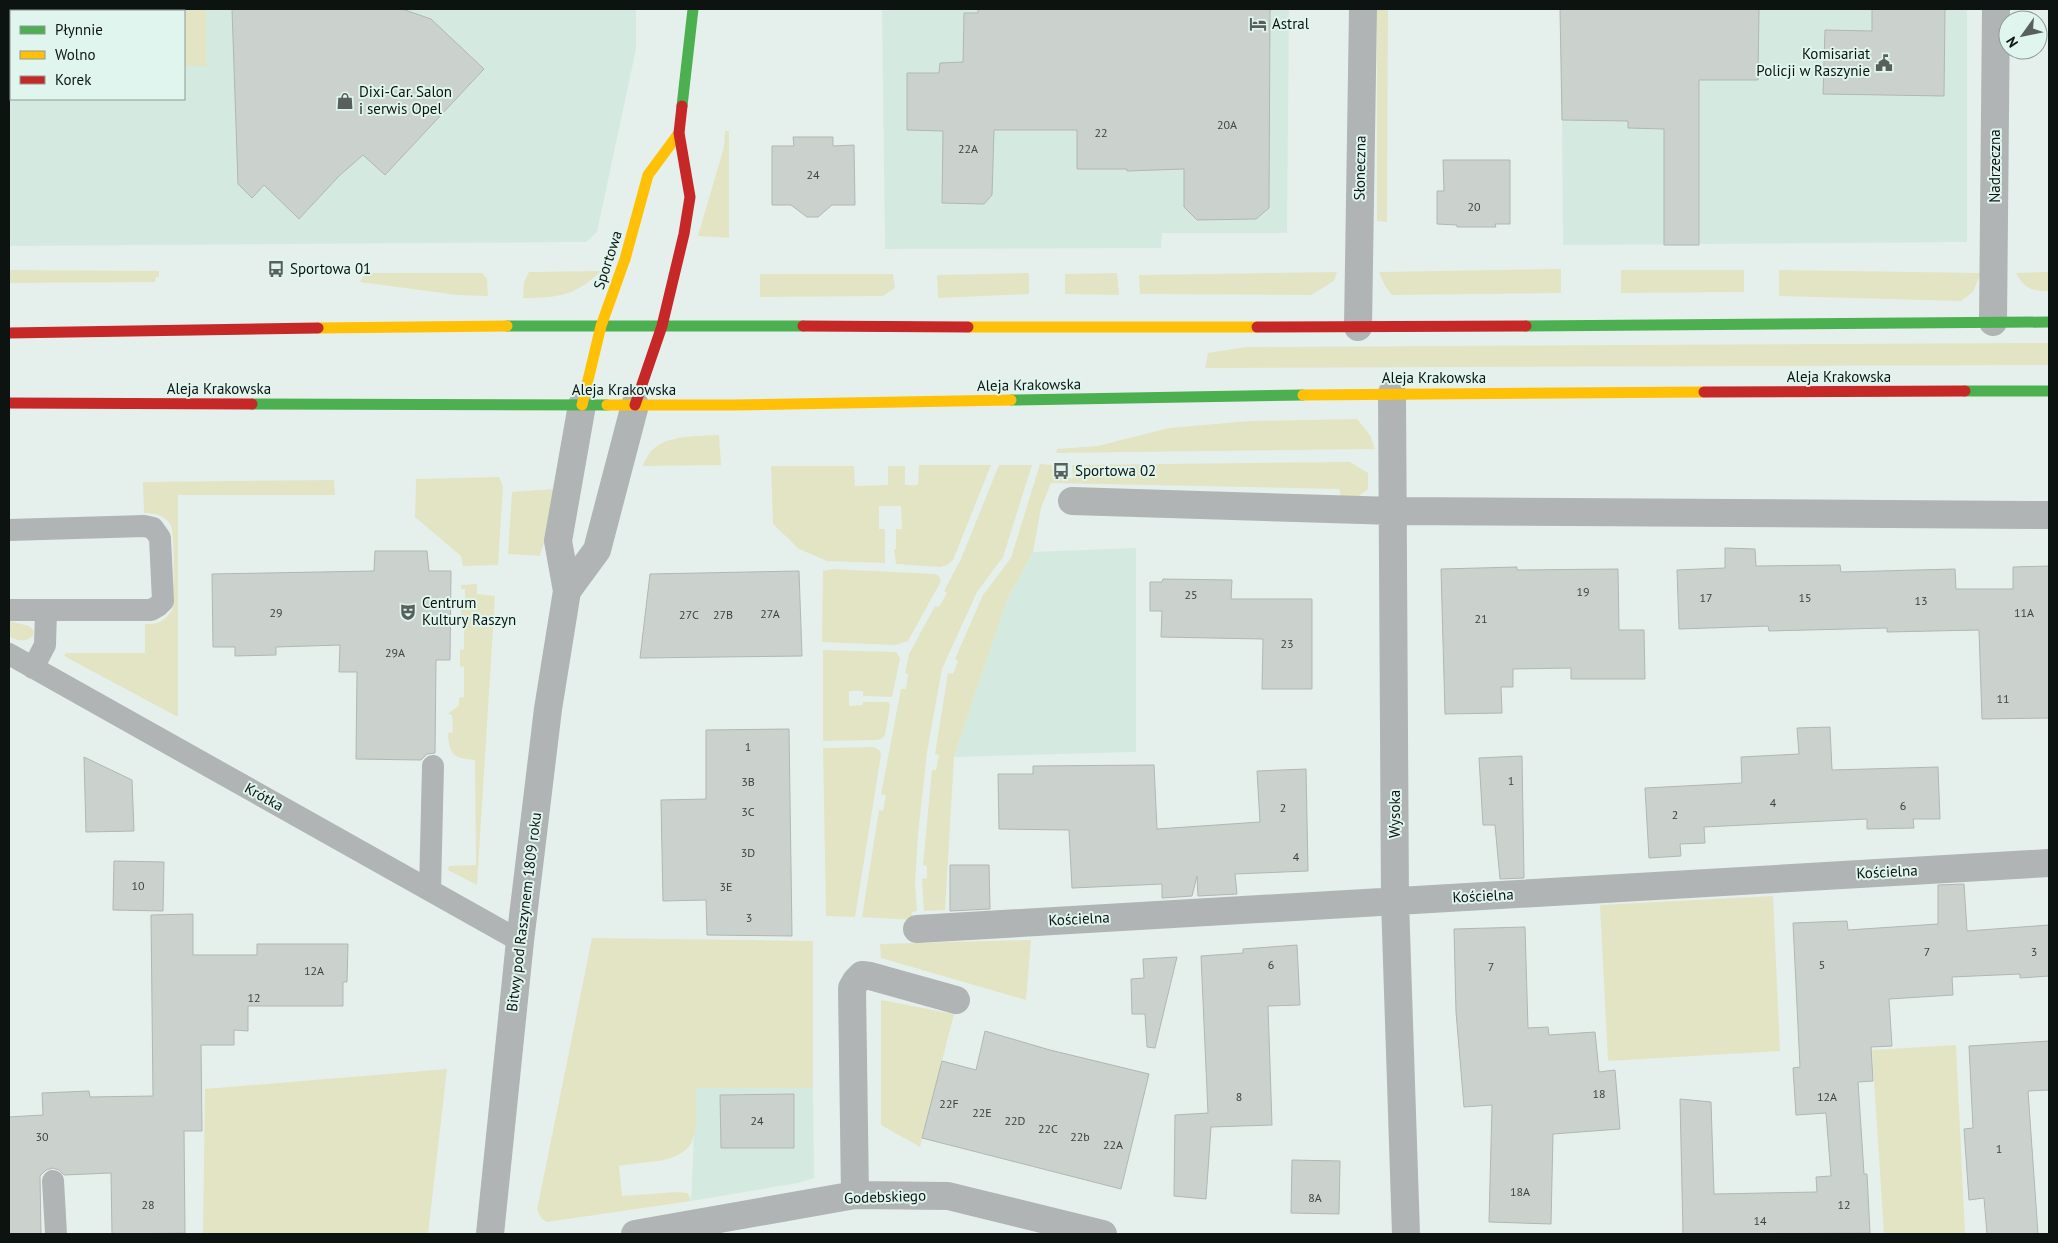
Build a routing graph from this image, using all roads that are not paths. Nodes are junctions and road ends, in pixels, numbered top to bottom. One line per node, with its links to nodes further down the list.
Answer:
1 (693, 9): 4 (main road, Sportowa)
2 (1363, 9): 9 (street, Słoneczna)
3 (1996, 9): 5 (street, Nadrzeczna)
4 (679, 133): 7 (main road, Sportowa); 8 (main road, Sportowa)
5 (1994, 322): 6 (main road); 9 (main road)
6 (2049, 322)
7 (601, 326): 8 (main road); 10 (main road); 14 (main road, Sportowa)
8 (662, 326): 9 (main road); 15 (main road, Sportowa)
9 (1358, 326)
10 (9, 333)
11 (2049, 391): 12 (main road, Aleja Krakowska)
12 (1392, 393): 15 (main road, Aleja Krakowska); 17 (street, Wysoka)
13 (9, 403): 14 (main road, Aleja Krakowska)
14 (582, 405): 15 (main road, Aleja Krakowska); 20 (street, Bitwy pod Raszynem 1809 roku)
15 (635, 405): 20 (street, Bitwy pod Raszynem 1809 roku)
16 (1072, 501): 17 (street)
17 (1394, 511): 18 (street); 28 (street, Wysoka)
18 (2049, 515)
19 (9, 530): 22 (lane)
20 (567, 591): 30 (street, Bitwy pod Raszynem 1809 roku)
21 (9, 610): 22 (lane)
22 (46, 611): 24 (lane)
23 (9, 654): 24 (lane, Krótka)
24 (33, 668): 27 (lane, Krótka)
25 (433, 766): 27 (lane)
26 (2049, 862): 28 (street, Kościelna)
27 (430, 890): 30 (lane, Krótka)
28 (1395, 901): 29 (street, Kościelna); 38 (street, Wysoka)
29 (917, 929)
30 (520, 941): 35 (street, Bitwy pod Raszynem 1809 roku)
31 (956, 1000): 33 (street)
32 (53, 1181): 34 (lane)
33 (855, 1195): 36 (street, Godebskiego); 37 (street, Godebskiego)
34 (56, 1234)
35 (490, 1234)
36 (635, 1234)
37 (1103, 1234)
38 (1406, 1234)

